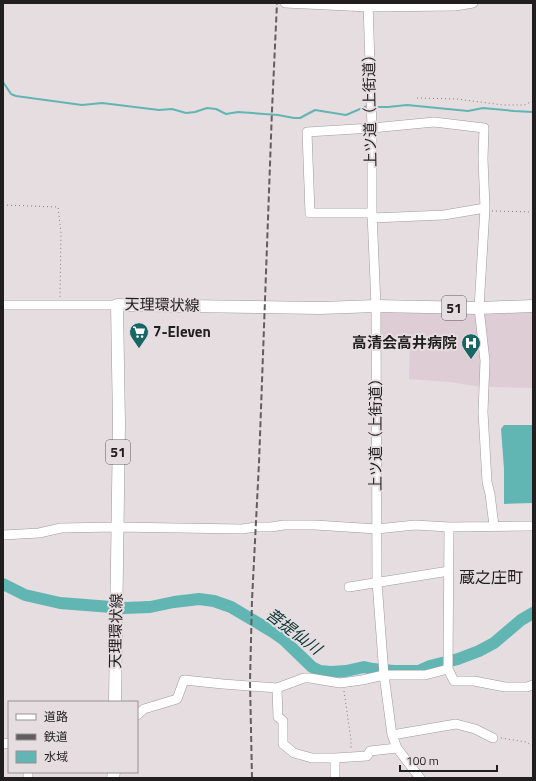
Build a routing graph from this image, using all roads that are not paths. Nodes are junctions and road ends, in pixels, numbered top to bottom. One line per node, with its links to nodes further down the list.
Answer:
1 (285, 3): 3 (street)
2 (473, 3): 3 (street)
3 (368, 5): 4 (street, 上ツ道（上街道）)
4 (372, 128): 5 (street); 6 (street, 上ツ道（上街道）); 6 (street)
5 (485, 210): 6 (street); 11 (street)
6 (372, 216): 9 (street, 上ツ道（上街道）)
7 (117, 304): 8 (street); 9 (main road, 天理環状線 / 51); 14 (main road, 天理環状線 / 51)
8 (3, 306)
9 (376, 306): 11 (main road, 天理環状線 / 51); 16 (street, 上ツ道（上街道）)
10 (533, 306): 11 (main road, 天理環状線 / 51)
11 (479, 308): 12 (street)
12 (494, 526): 13 (street); 15 (street)
13 (533, 526)
14 (116, 527): 16 (street); 17 (street); 25 (main road, 天理環状線 / 51)
15 (449, 527): 16 (street); 18 (street)
16 (377, 529): 19 (street, 上ツ道（上街道）)
17 (3, 535)
18 (449, 571): 19 (street); 21 (street)
19 (377, 582): 20 (street); 22 (street, 上ツ道（上街道）)
20 (349, 587)
21 (448, 669): 22 (street); 23 (street)
22 (384, 675): 24 (street); 27 (street, 上ツ道（上街道）)
23 (533, 686)
24 (277, 688): 26 (street); 30 (street)
25 (115, 701)
26 (138, 713)
27 (392, 735): 28 (street); 29 (street, 上ツ道（上街道）)
28 (492, 737)
29 (397, 748): 30 (street); 32 (street, 上ツ道（上街道）)
30 (335, 758): 31 (street)
31 (335, 778)
32 (420, 778)

